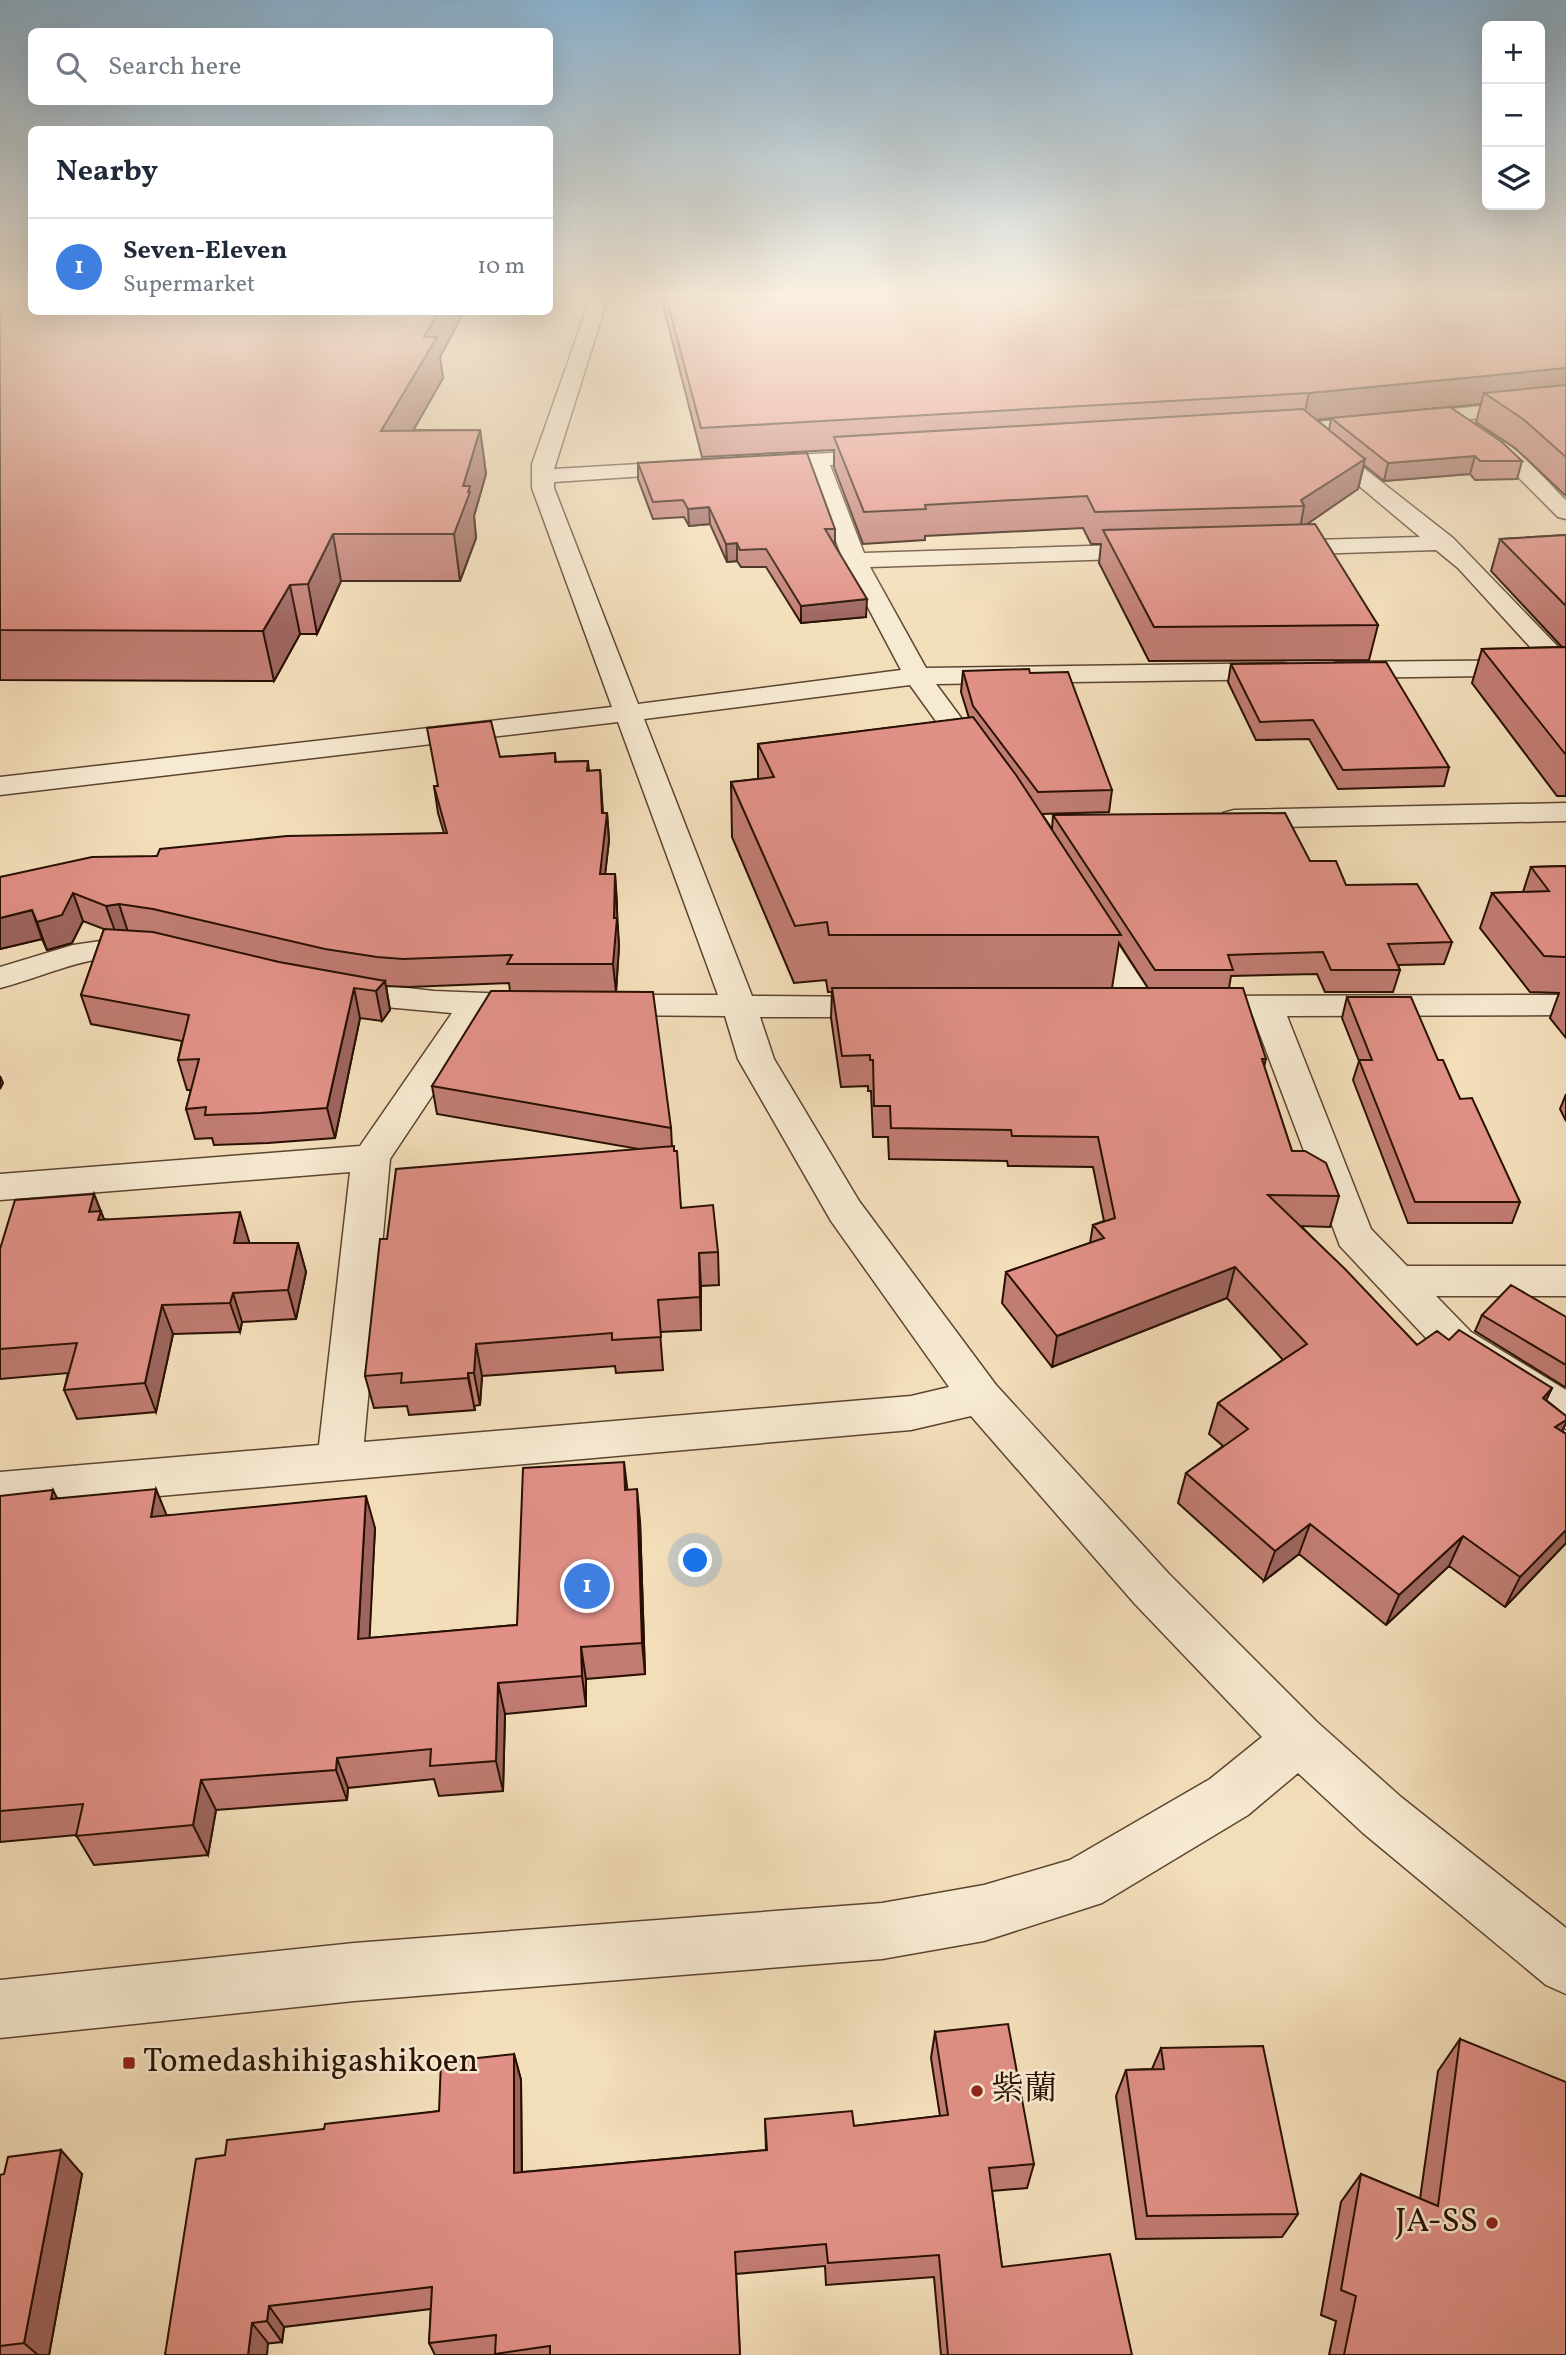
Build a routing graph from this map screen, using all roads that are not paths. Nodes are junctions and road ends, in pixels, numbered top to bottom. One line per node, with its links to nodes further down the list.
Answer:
1 (562, 407): 10 (street)
2 (1535, 407): 3 (street)
3 (1449, 415): 4 (street); 11 (street)
4 (1303, 430): 5 (street); 12 (street)
5 (1261, 433)
6 (913, 454): 7 (street)
7 (817, 459): 8 (street); 15 (street)
8 (734, 464)
9 (707, 466): 10 (street)
10 (542, 476): 20 (street)
11 (1566, 512)
12 (1445, 543): 13 (street); 17 (street)
13 (1253, 549)
14 (1170, 551): 15 (street)
15 (855, 559): 19 (street)
16 (1491, 562): 17 (street)
17 (1466, 563): 18 (street)
18 (1565, 668): 19 (street)
19 (917, 676): 20 (street); 21 (street)
20 (628, 713): 22 (street); 30 (street)
21 (995, 783)
22 (0, 786)
23 (1566, 812): 24 (street)
24 (1206, 820)
25 (1071, 896): 32 (street)
26 (174, 953): 27 (street)
27 (0, 978)
28 (305, 984): 29 (street)
29 (475, 1005): 30 (street); 34 (street)
30 (739, 1005): 33 (street); 38 (street)
31 (1566, 1005): 32 (street)
32 (1266, 1006): 36 (street)
33 (916, 1007)
34 (371, 1158): 35 (street); 40 (street)
35 (0, 1187)
36 (1397, 1281): 37 (street); 39 (street)
37 (1566, 1281)
38 (981, 1397): 40 (street); 42 (street)
39 (1566, 1412)
40 (340, 1460): 41 (street)
41 (0, 1491)
42 (1299, 1739): 43 (street); 44 (street)
43 (1566, 1965)
44 (0, 2010)

